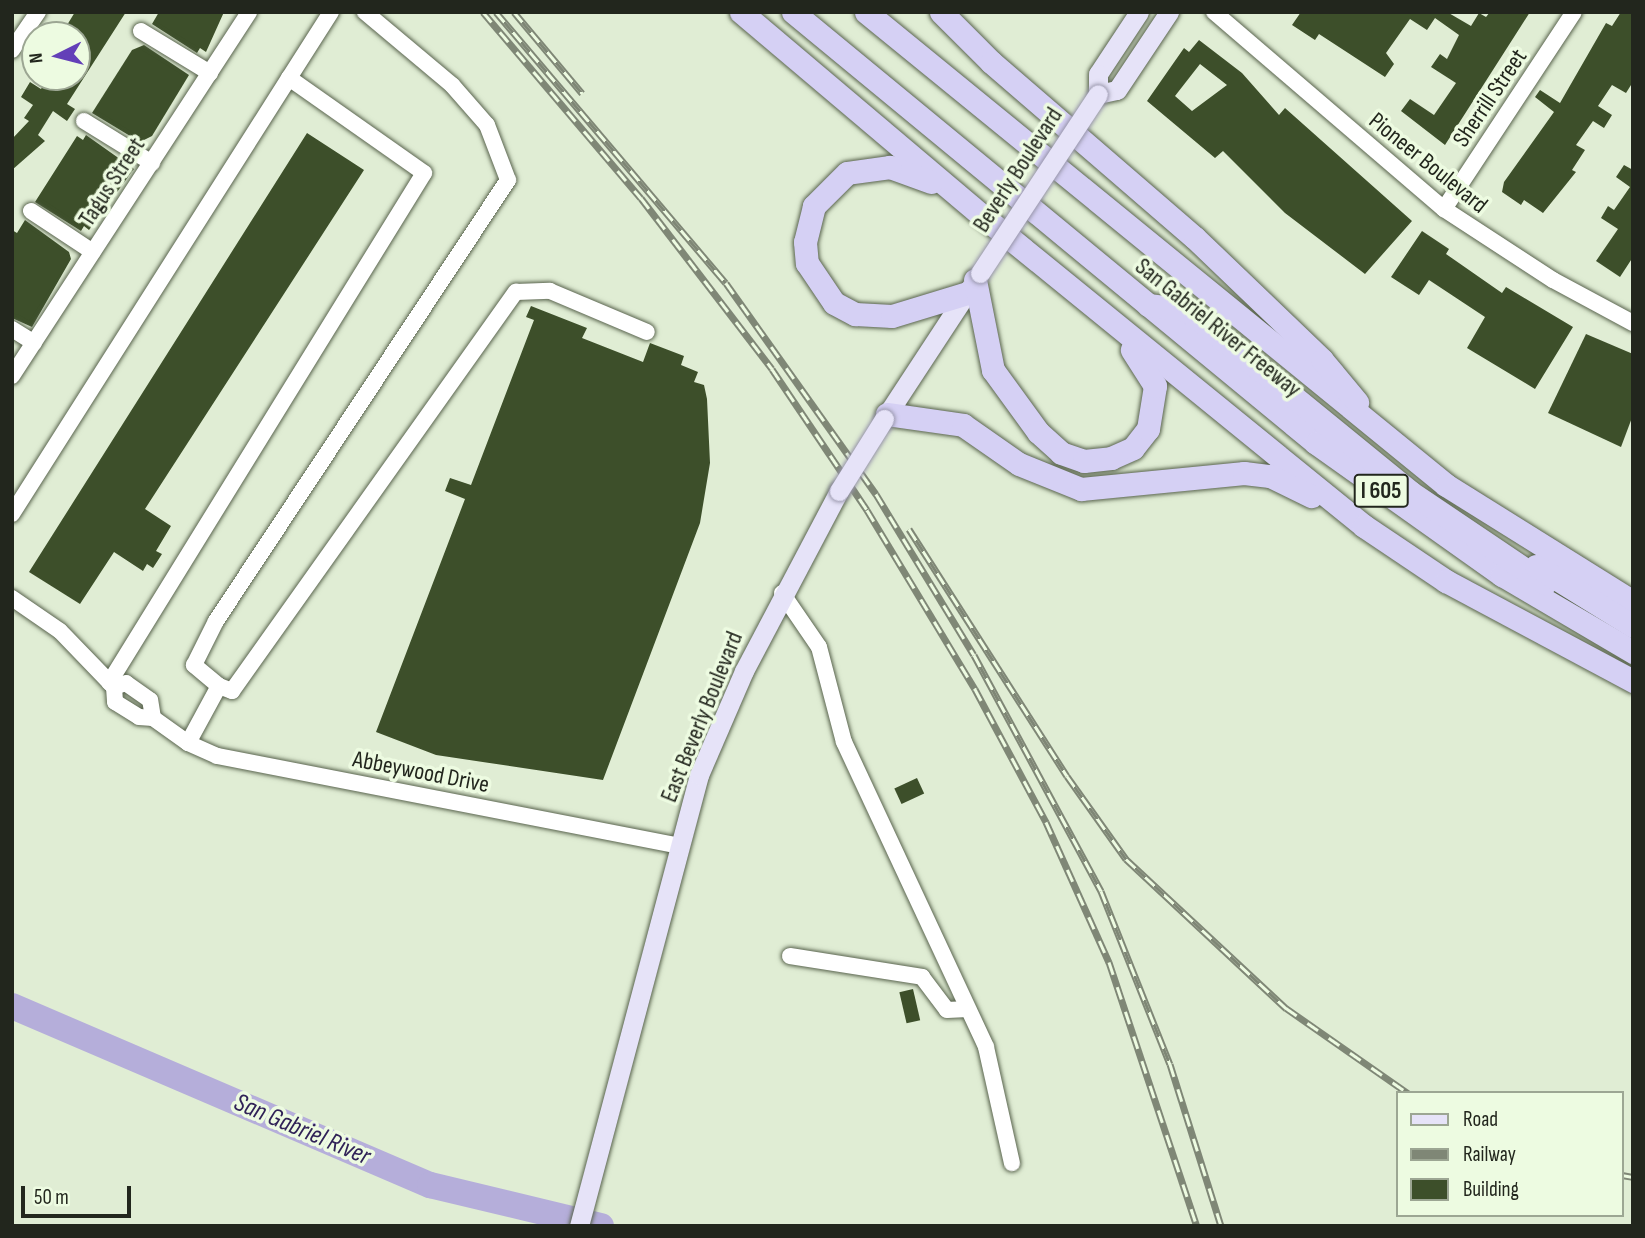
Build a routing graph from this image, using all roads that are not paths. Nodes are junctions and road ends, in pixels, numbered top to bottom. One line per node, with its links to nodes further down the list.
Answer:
1 (38, 12): 15 (street)
2 (249, 12): 17 (street, Tagus Street)
3 (331, 12): 18 (street)
4 (365, 12): 47 (street)
5 (741, 12): 24 (highway)
6 (793, 12): 29 (highway, San Gabriel River Freeway / I 605)
7 (866, 12): 26 (highway, San Gabriel River Freeway / I 605)
8 (942, 12): 36 (highway)
9 (1124, 12): 16 (main road)
10 (1139, 12): 16 (main road, Beverly Boulevard)
11 (1169, 12): 19 (main road, Beverly Boulevard)
12 (1214, 12): 22 (street, Pioneer Boulevard)
13 (1574, 12): 22 (street, Sherrill Street)
14 (141, 32): 17 (street)
15 (12, 50)
16 (1108, 58): 19 (main road, Beverly Boulevard)
17 (210, 73): 21 (street, Tagus Street)
18 (289, 78): 37 (street); 46 (street)
19 (1098, 94): 27 (main road, Beverly Boulevard, bridge)
20 (84, 121): 21 (street)
21 (152, 163): 25 (street, Tagus Street)
22 (1444, 209): 30 (street, Pioneer Boulevard)
23 (31, 211): 25 (street)
24 (980, 215): 27 (highway); 28 (highway)
25 (93, 253): 33 (street, Tagus Street)
26 (1186, 276): 36 (highway, San Gabriel River Freeway / I 605); 42 (highway)
27 (974, 282): 28 (highway); 35 (main road, East Beverly Boulevard)
28 (1078, 295): 38 (highway)
29 (1147, 305): 43 (highway); 44 (highway, San Gabriel River Freeway / I 605)
30 (1633, 323)
31 (12, 329): 33 (street)
32 (647, 332): 47 (street)
33 (34, 343): 34 (street, Tagus Street)
34 (12, 376)
35 (886, 416): 38 (highway); 39 (main road, East Beverly Boulevard, bridge)
36 (1387, 440): 41 (highway, San Gabriel River Freeway / I 605)
37 (12, 514)
38 (1364, 526): 45 (highway)
39 (782, 593): 49 (main road, East Beverly Boulevard); 51 (street)
40 (12, 598): 46 (street)
41 (1633, 602)
42 (1633, 626)
43 (1633, 637)
44 (1633, 652)
45 (1633, 681)
46 (111, 685): 48 (street, Abbeywood Drive)
47 (219, 686): 48 (street)
48 (188, 743): 49 (street, Abbeywood Drive)
49 (679, 846): 53 (main road, East Beverly Boulevard)
50 (790, 956): 51 (street)
51 (968, 1009): 52 (street)
52 (1012, 1163)
53 (579, 1226)

